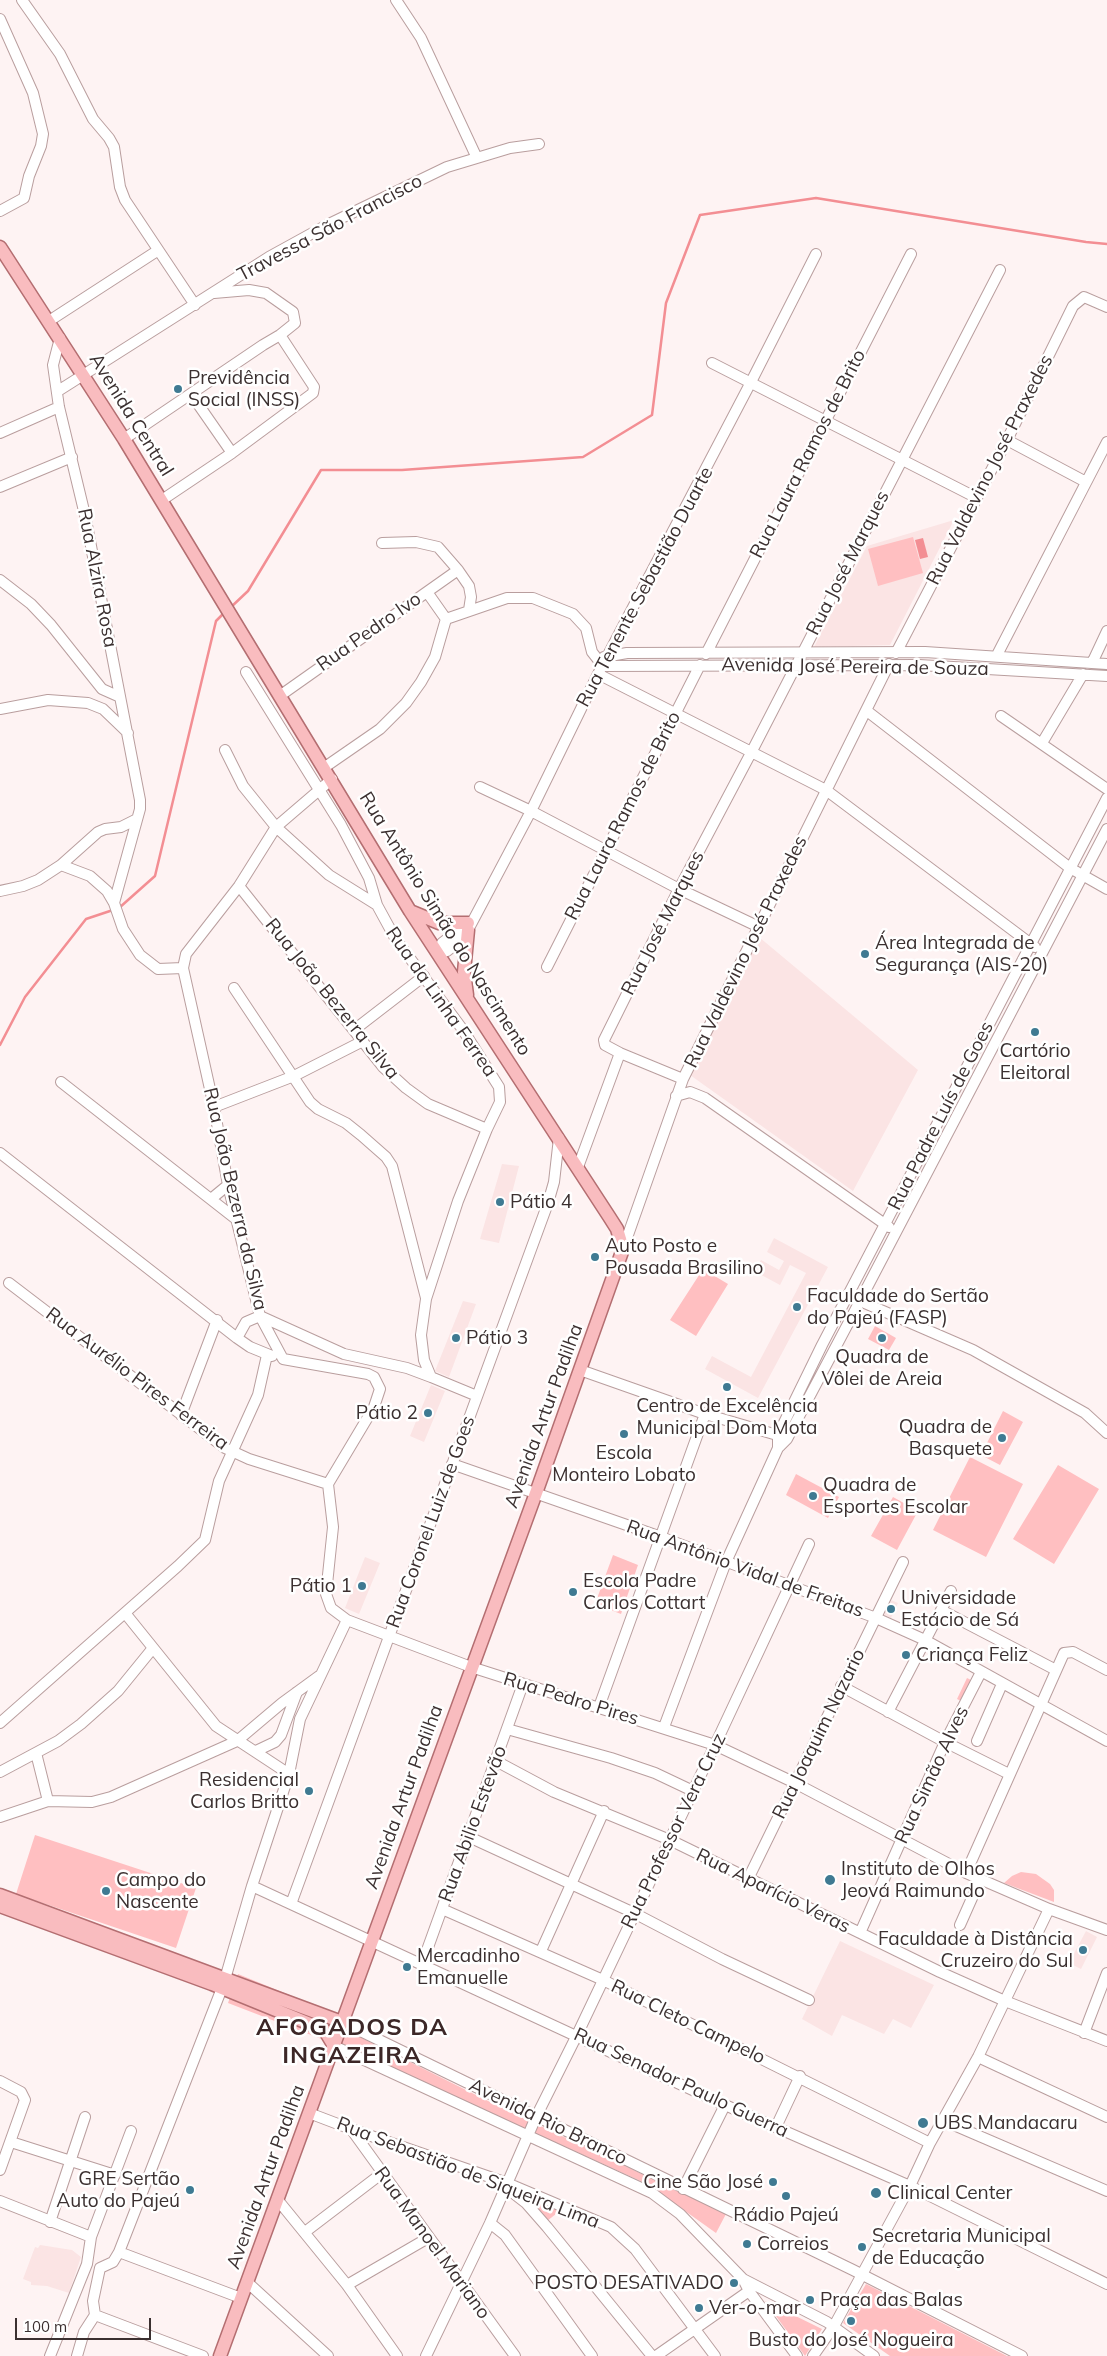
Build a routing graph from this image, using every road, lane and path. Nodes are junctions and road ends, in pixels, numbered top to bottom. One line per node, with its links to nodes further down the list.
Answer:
1 (22, 0): 8 (street)
2 (396, 0): 5 (street)
3 (0, 19): 6 (street)
4 (539, 144): 5 (street, Travessa São Francisco)
5 (476, 156): 12 (street, Travessa São Francisco)
6 (0, 211)
7 (0, 247): 15 (main road, Avenida Central)
8 (157, 251): 13 (street); 15 (street)
9 (816, 254): 20 (street, Rua Tenente Sebastião Duarte)
10 (911, 254): 24 (street, Rua Laura Ramos de Brito)
11 (1000, 270): 31 (street, Rua José Marques)
12 (210, 293): 13 (street, Travessa São Francisco); 16 (street)
13 (195, 305): 19 (street, Travessa São Francisco)
14 (1107, 307): 27 (street, Rua Valdevino José Praxedes)
15 (49, 321): 17 (main road, Avenida Central)
16 (280, 335): 22 (street); 29 (street)
17 (60, 338): 19 (main road, Avenida Central); 21 (street, Rua Alzira Rosa)
18 (712, 362): 20 (street)
19 (85, 376): 21 (street, Travessa São Francisco); 26 (main road, Avenida Central)
20 (752, 382): 24 (street); 49 (street, Rua Tenente Sebastião Duarte)
21 (58, 391): 23 (street, Rua Alzira Rosa)
22 (191, 394): 26 (street); 29 (street)
23 (59, 407): 25 (street); 30 (street, Rua Alzira Rosa)
24 (825, 420): 31 (street); 45 (street, Rua Laura Ramos de Brito)
25 (0, 433)
26 (124, 438): 35 (main road, Avenida Central)
27 (1007, 440): 32 (street); 34 (street, Rua Valdevino José Praxedes)
28 (1107, 442): 32 (street)
29 (232, 453): 35 (street)
30 (72, 457): 33 (street); 58 (street, Rua Alzira Rosa)
31 (902, 459): 34 (street); 46 (street, Rua José Marques)
32 (1086, 482): 47 (street)
33 (0, 487)
34 (977, 498): 44 (street, Rua Valdevino José Praxedes)
35 (162, 500): 41 (main road, Avenida Central)
36 (382, 543): 37 (street)
37 (458, 570): 39 (street, Rua Pedro Ivo); 40 (street)
38 (0, 580): 58 (street)
39 (427, 592): 42 (street); 57 (street, Rua Pedro Ivo)
40 (469, 610): 42 (street); 49 (street)
41 (234, 618): 57 (main road, Rua Antônio Simão do Nascimento)
42 (446, 619): 67 (street)
43 (1107, 631): 48 (street)
44 (896, 652): 46 (street, Avenida José Pereira de Souza); 47 (street, Avenida José Pereira de Souza)
45 (706, 654): 46 (street, Avenida José Pereira de Souza); 49 (street, Avenida José Pereira de Souza)
46 (802, 654): 53 (street, Rua José Marques)
47 (997, 655): 48 (street, Avenida José Pereira de Souza)
48 (1092, 662): 51 (street, Avenida José Pereira de Souza)
49 (601, 664): 52 (street, Avenida José Pereira de Souza); 61 (street); 74 (street, Rua Tenente Sebastião Duarte)
50 (890, 664): 53 (street, Avenida José Pereira de Souza); 55 (street, Avenida José Pereira de Souza); 60 (street, Rua Valdevino José Praxedes)
51 (1107, 664)
52 (700, 665): 53 (street, Avenida José Pereira de Souza); 61 (street, Rua Laura Ramos de Brito)
53 (795, 666): 66 (street, Rua José Marques)
54 (246, 672): 70 (street)
55 (1083, 674): 56 (street, Avenida José Pereira de Souza); 64 (street)
56 (1107, 676)
57 (280, 695): 67 (main road, Rua Antônio Simão do Nascimento)
58 (120, 697): 63 (street, Rua Alzira Rosa)
59 (0, 709): 63 (street)
60 (867, 711): 72 (street, Rua Valdevino José Praxedes); 80 (street)
61 (674, 714): 66 (street); 78 (street, Rua Laura Ramos de Brito)
62 (1002, 716): 64 (street)
63 (128, 733): 75 (street, Rua Alzira Rosa)
64 (1042, 744): 71 (street)
65 (225, 750): 76 (street, Rua da Linha Ferrea)
66 (752, 751): 72 (street); 83 (street, Rua José Marques)
67 (324, 767): 68 (main road, Rua Antônio Simão do Nascimento)
68 (332, 779): 70 (street); 88 (main road, Rua Antônio Simão do Nascimento)
69 (480, 787): 74 (street)
70 (319, 788): 76 (street); 87 (street)
71 (1107, 789)
72 (826, 790): 90 (street, Rua Valdevino José Praxedes); 91 (street)
73 (1107, 798): 80 (street, Rua Padre Luís de Goes)
74 (531, 811): 78 (street); 89 (street, Rua Tenente Sebastião Duarte)
75 (137, 819): 79 (street); 86 (street, Rua Alzira Rosa)
76 (276, 828): 82 (street); 87 (street, Rua da Linha Ferrea)
77 (1107, 829): 81 (street, Rua Padre Luís de Goes)
78 (606, 850): 83 (street); 94 (street, Rua Laura Ramos de Brito)
79 (61, 865): 85 (street); 86 (street)
80 (1070, 868): 81 (street); 91 (street, Rua Padre Luís de Goes)
81 (1083, 875): 84 (street); 92 (street, Rua Padre Luís de Goes)
82 (239, 886): 95 (street, Rua João Bezerra da Silva); 99 (street, Rua João Bezerra Silva)
83 (679, 889): 90 (street); 101 (street, Rua José Marques)
84 (1107, 889)
85 (0, 891)
86 (114, 903): 95 (street)
87 (377, 905): 96 (street, Rua da Linha Ferrea)
88 (410, 911): 89 (main road); 93 (main road, Rua Antônio Simão do Nascimento)
89 (470, 924): 93 (street, Rua Tenente Sebastião Duarte); 98 (main road)
90 (757, 926): 103 (street, Rua Valdevino José Praxedes)
91 (1031, 944): 92 (street); 114 (street, Rua Padre Luís de Goes)
92 (1042, 951): 115 (street, Rua Padre Luís de Goes)
93 (438, 954): 98 (main road, Rua Antônio Simão do Nascimento)
94 (547, 967)
95 (183, 968): 106 (street, Rua João Bezerra da Silva)
96 (424, 976): 99 (street); 107 (street, Rua da Linha Ferrea)
97 (234, 988): 102 (street)
98 (468, 1000): 108 (main road, Rua Antônio Simão do Nascimento)
99 (354, 1030): 100 (street, Rua João Bezerra Silva)
100 (363, 1041): 102 (street); 107 (street, Rua João Bezerra Silva)
101 (620, 1053): 103 (street); 110 (street)
102 (294, 1076): 106 (street); 118 (street)
103 (683, 1079): 105 (street, Rua Valdevino José Praxedes)
104 (60, 1082): 112 (street)
105 (676, 1096): 114 (street); 116 (street, Rua Valdevino José Praxedes)
106 (214, 1107): 111 (street, Rua João Bezerra da Silva)
107 (487, 1129): 118 (street, Rua da Linha Ferrea)
108 (559, 1138): 110 (main road, Rua Antônio Simão do Nascimento); 127 (street, Rua Coronel Luiz de Goes)
109 (0, 1153): 121 (street)
110 (578, 1167): 116 (main road, Rua Antônio Simão do Nascimento)
111 (228, 1185): 112 (street); 113 (street, Rua João Bezerra da Silva)
112 (211, 1199): 113 (street)
113 (236, 1219): 120 (street, Rua João Bezerra da Silva)
114 (884, 1224): 115 (street); 131 (street, Rua Padre Luís de Goes)
115 (897, 1230): 119 (street, Rua Padre Luís de Goes)
116 (623, 1249): 125 (main road, Avenida Artur Padilha)
117 (9, 1283): 128 (street, Rua Aurélio Pires Ferreira)
118 (426, 1299): 126 (street, Rua da Linha Ferrea)
119 (860, 1301): 130 (street); 131 (street, Rua Padre Luís de Goes)
120 (260, 1316): 122 (street); 124 (street, Rua João Bezerra da Silva); 126 (street)
121 (217, 1320): 122 (street); 128 (street)
122 (237, 1338): 123 (street)
123 (267, 1355): 124 (street); 132 (street)
124 (283, 1359): 134 (street)
125 (580, 1370): 129 (street); 135 (main road, Avenida Artur Padilha)
126 (431, 1377): 127 (street)
127 (477, 1396): 133 (street, Rua Coronel Luiz de Goes)
128 (181, 1414): 132 (street, Rua Aurélio Pires Ferreira)
129 (705, 1414): 131 (street); 136 (street)
130 (1107, 1433)
131 (782, 1437): 138 (street)
132 (232, 1452): 134 (street, Rua Aurélio Pires Ferreira); 143 (street)
133 (452, 1464): 135 (street, Rua Antônio Vidal de Freitas); 146 (street, Rua Coronel Luiz de Goes)
134 (328, 1484): 145 (street)
135 (536, 1493): 136 (street, Rua Antônio Vidal de Freitas); 149 (main road, Avenida Artur Padilha)
136 (661, 1537): 138 (street, Rua Antônio Vidal de Freitas); 158 (street)
137 (808, 1544): 140 (street, Rua Professor Vera Cruz)
138 (726, 1562): 140 (street, Rua Antônio Vidal de Freitas); 162 (street)
139 (903, 1562): 144 (street, Rua Joaquim Nazario)
140 (789, 1585): 144 (street, Rua Antônio Vidal de Freitas); 168 (street, Rua Professor Vera Cruz)
141 (951, 1591): 142 (street)
142 (941, 1610): 147 (street); 150 (street)
143 (125, 1613): 148 (street); 161 (street)
144 (876, 1618): 147 (street, Rua Antônio Vidal de Freitas); 156 (street, Rua Joaquim Nazario)
145 (347, 1620): 146 (street, Rua Pedro Pires); 153 (street)
146 (389, 1635): 149 (street, Rua Pedro Pires); 189 (street, Rua Coronel Luiz de Goes)
147 (925, 1640): 152 (street, Rua Antônio Vidal de Freitas); 160 (street)
148 (153, 1648): 164 (street); 170 (street)
149 (471, 1667): 154 (street, Rua Pedro Pires); 197 (main road, Avenida Artur Padilha)
150 (1056, 1670): 151 (street); 159 (street)
151 (1107, 1670)
152 (981, 1672): 155 (street, Rua Antônio Vidal de Freitas); 167 (street, Rua Simão Alves)
153 (322, 1674): 157 (street); 173 (street)
154 (523, 1684): 158 (street, Rua Pedro Pires); 163 (street, Rua Abilio Estevão)
155 (1002, 1684): 159 (street, Rua Antônio Vidal de Freitas); 165 (street)
156 (841, 1686): 160 (street); 175 (street, Rua Joaquim Nazario)
157 (297, 1692): 164 (street); 169 (street)
158 (599, 1706): 162 (street, Rua Pedro Pires)
159 (1040, 1706): 166 (street, Rua Antônio Vidal de Freitas); 174 (street)
160 (888, 1712): 167 (street)
161 (0, 1723)
162 (664, 1727): 168 (street, Rua Pedro Pires)
163 (507, 1729): 171 (street, Rua Abilio Estevão); 176 (street)
164 (237, 1741): 169 (street); 177 (street)
165 (977, 1741)
166 (1107, 1741)
167 (945, 1742): 174 (street); 181 (street, Rua Simão Alves)
168 (716, 1745): 175 (street, Rua Pedro Pires); 176 (street, Rua Professor Vera Cruz)
169 (256, 1751): 173 (street)
170 (36, 1753): 172 (street); 177 (street)
171 (496, 1761): 178 (street, Rua Aparício Veras); 180 (street, Rua Abilio Estevão)
172 (0, 1772)
173 (289, 1774): 187 (street)
174 (1009, 1774): 183 (street)
175 (793, 1782): 181 (street, Rua Pedro Pires); 184 (street, Rua Joaquim Nazario)
176 (693, 1791): 182 (street, Rua Professor Vera Cruz)
177 (48, 1801): 179 (street)
178 (604, 1811): 182 (street, Rua Aparício Veras); 186 (street)
179 (0, 1817)
180 (469, 1837): 186 (street); 191 (street, Rua Abilio Estevão)
181 (902, 1838): 183 (street, Rua Pedro Pires); 196 (street, Rua Simão Alves)
182 (670, 1840): 184 (street, Rua Aparício Veras); 193 (street, Rua Professor Vera Cruz)
183 (966, 1873): 185 (street, Rua Pedro Pires)
184 (748, 1879): 196 (street, Rua Aparício Veras)
185 (980, 1880): 192 (street, Rua Pedro Pires); 194 (street)
186 (571, 1884): 193 (street); 198 (street)
187 (252, 1886): 189 (street, Rua Senador Paulo Guerra); 203 (street)
188 (0, 1895): 200 (main road)
189 (291, 1904): 197 (street, Rua Senador Paulo Guerra)
190 (0, 1906): 200 (main road)
191 (442, 1909): 198 (street, Rua Cleto Campelo); 199 (street, Rua Abilio Estevão)
192 (1050, 1909): 195 (street, Rua Pedro Pires); 205 (street)
193 (634, 1913): 202 (street, Rua Professor Vera Cruz); 204 (street)
194 (960, 1925)
195 (1107, 1930)
196 (860, 1933): 205 (street, Rua Aparício Veras)
197 (372, 1942): 199 (street, Rua Senador Paulo Guerra); 206 (main road, Avenida Artur Padilha)
198 (540, 1951): 202 (street, Rua Cleto Campelo)
199 (422, 1964): 208 (street, Rua Senador Paulo Guerra)
200 (183, 1969): 203 (main road)
201 (1107, 1973): 207 (street)
202 (603, 1980): 208 (street, Rua Professor Vera Cruz); 212 (street, Rua Cleto Campelo)
203 (219, 1982): 206 (main road); 210 (main road); 241 (street)
204 (809, 2000)
205 (1005, 2001): 207 (street, Rua Aparício Veras); 211 (street)
206 (342, 2022): 210 (main road, Avenida Artur Padilha); 217 (street, Avenida Rio Branco)
207 (1084, 2033): 209 (street, Rua Aparício Veras)
208 (577, 2035): 214 (street, Rua Senador Paulo Guerra); 217 (street, Rua Professor Vera Cruz)
209 (1107, 2041)
210 (334, 2046): 215 (main road, Avenida Artur Padilha); 223 (street, Avenida Rio Branco)
211 (978, 2057): 218 (street); 219 (street)
212 (800, 2076): 220 (street); 225 (street, Rua Cleto Campelo)
213 (0, 2081): 224 (street)
214 (725, 2104): 220 (street, Rua Senador Paulo Guerra); 232 (street)
215 (309, 2112): 221 (street, Rua Sebastião de Siqueira Lima); 234 (main road, Avenida Artur Padilha)
216 (85, 2117): 226 (street)
217 (536, 2117): 223 (street, Rua Professor Vera Cruz); 232 (street, Avenida Rio Branco)
218 (1107, 2117)
219 (942, 2120): 225 (street); 233 (street)
220 (776, 2127): 231 (street, Rua Senador Paulo Guerra)
221 (350, 2129): 228 (street, Rua Manoel Mariano); 230 (street, Rua Sebastião de Siqueira Lima)
222 (131, 2131): 229 (street)
223 (528, 2134): 230 (street, Rua Professor Vera Cruz); 245 (street, Avenida Rio Branco)
224 (11, 2142): 226 (street); 227 (street)
225 (930, 2143): 231 (street)
226 (71, 2162): 229 (street); 236 (street)
227 (0, 2170)
228 (382, 2174): 238 (street); 240 (street, Rua Manoel Mariano)
229 (116, 2175): 239 (street)
230 (506, 2185): 237 (street, Rua Professor Vera Cruz); 254 (street, Rua Sebastião de Siqueira Lima); 264 (street)
231 (910, 2186): 244 (street); 248 (street, Rua Senador Paulo Guerra)
232 (683, 2189): 244 (street, Avenida Rio Branco)
233 (1107, 2190)
234 (277, 2199): 238 (street); 246 (main road, Avenida Artur Padilha)
235 (0, 2201): 236 (street)
236 (50, 2222): 239 (street)
237 (490, 2223): 247 (street, Rua Professor Vera Cruz); 263 (street)
238 (305, 2232): 249 (street)
239 (91, 2237): 242 (street)
240 (428, 2238): 247 (street, Rua Manoel Mariano); 249 (street)
241 (120, 2252): 243 (street); 251 (street)
242 (88, 2264): 243 (street); 255 (street)
243 (100, 2268): 252 (street)
244 (861, 2275): 253 (street); 269 (street, Avenida Rio Branco)
245 (744, 2279): 250 (street); 253 (street)
246 (247, 2282): 251 (main road, Avenida Artur Padilha); 259 (street)
247 (460, 2283): 261 (street, Rua Professor Vera Cruz); 262 (street, Rua Manoel Mariano)
248 (1107, 2284)
249 (347, 2285): 260 (street)
250 (749, 2291): 254 (street); 266 (street)
251 (241, 2298): 258 (main road, Avenida Artur Padilha)
252 (95, 2315): 256 (street); 257 (street)
253 (834, 2326): 267 (street); 268 (street)
254 (696, 2328): 264 (street); 265 (street, Rua Sebastião de Siqueira Lima)
255 (50, 2356)
256 (77, 2356)
257 (203, 2356)
258 (220, 2356)
259 (328, 2356)
260 (397, 2356)
261 (426, 2356)
262 (514, 2356)
263 (592, 2356)
264 (654, 2356)
265 (715, 2356)
266 (798, 2356)
267 (813, 2356)
268 (874, 2356)
269 (1022, 2356)

